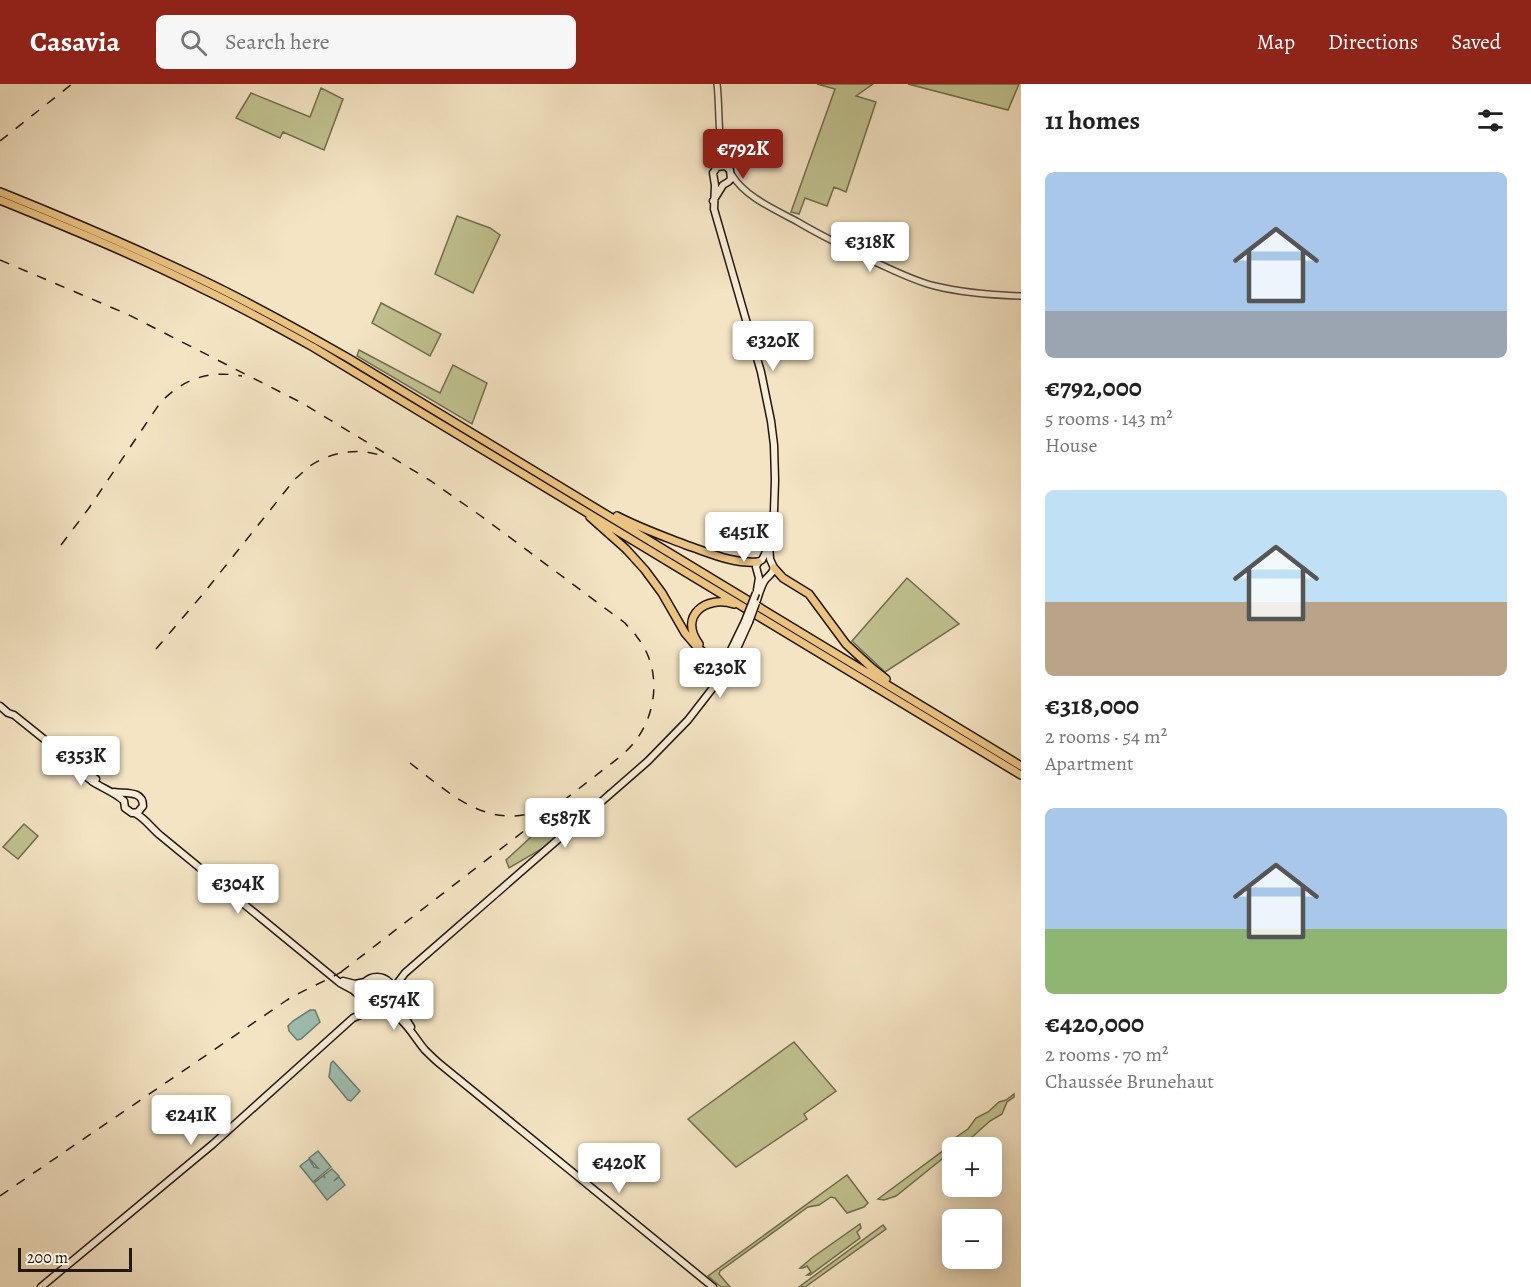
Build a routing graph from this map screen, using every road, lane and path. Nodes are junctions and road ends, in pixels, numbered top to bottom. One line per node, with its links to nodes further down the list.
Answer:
1 (717, 84): 2 (street)
2 (721, 151): 3 (street); 4 (street)
3 (717, 167): 4 (main road); 6 (main road)
4 (727, 167): 5 (main road)
5 (732, 175): 7 (main road); 8 (street)
6 (715, 181): 7 (main road); 11 (main road)
7 (725, 184): 8 (street); 11 (main road)
8 (741, 187): 12 (street)
9 (0, 192): 14 (highway)
10 (0, 200): 13 (highway)
11 (713, 201): 15 (main road)
12 (1021, 296)
13 (574, 504): 21 (highway); 25 (highway)
14 (598, 510): 16 (highway); 30 (highway)
15 (769, 545): 16 (main road); 17 (main road)
16 (760, 561): 17 (main road); 18 (main road)
17 (773, 566): 19 (main road); 30 (highway)
18 (758, 575): 19 (main road); 20 (main road)
19 (767, 577): 20 (main road)
20 (757, 597): 22 (main road, bridge)
21 (757, 615): 23 (highway); 33 (highway)
22 (747, 621): 23 (main road); 24 (main road)
23 (724, 657): 24 (main road); 25 (main road)
24 (735, 661): 26 (main road)
25 (718, 668): 26 (main road); 28 (main road)
26 (726, 675): 28 (main road)
27 (0, 701): 31 (main road)
28 (700, 705): 40 (main road)
29 (0, 706): 31 (main road)
30 (925, 708): 32 (highway)
31 (14, 715): 34 (main road)
32 (1021, 766)
33 (1021, 775)
34 (113, 792): 35 (main road); 36 (main road)
35 (130, 794): 36 (main road); 37 (main road)
36 (124, 801): 38 (main road)
37 (142, 808): 38 (main road); 39 (main road)
38 (135, 813): 39 (main road)
39 (145, 819): 41 (main road)
40 (405, 973): 42 (main road); 44 (main road)
41 (337, 979): 43 (main road); 45 (main road)
42 (386, 980): 43 (main road); 44 (main road)
43 (366, 982): 45 (main road)
44 (393, 989): 46 (main road)
45 (361, 999): 47 (main road); 49 (main road)
46 (393, 999): 48 (main road); 50 (main road)
47 (372, 1010): 48 (main road); 49 (main road)
48 (383, 1010): 50 (main road)
49 (353, 1018): 51 (main road)
50 (415, 1036): 52 (main road)
51 (40, 1287)
52 (713, 1287)

